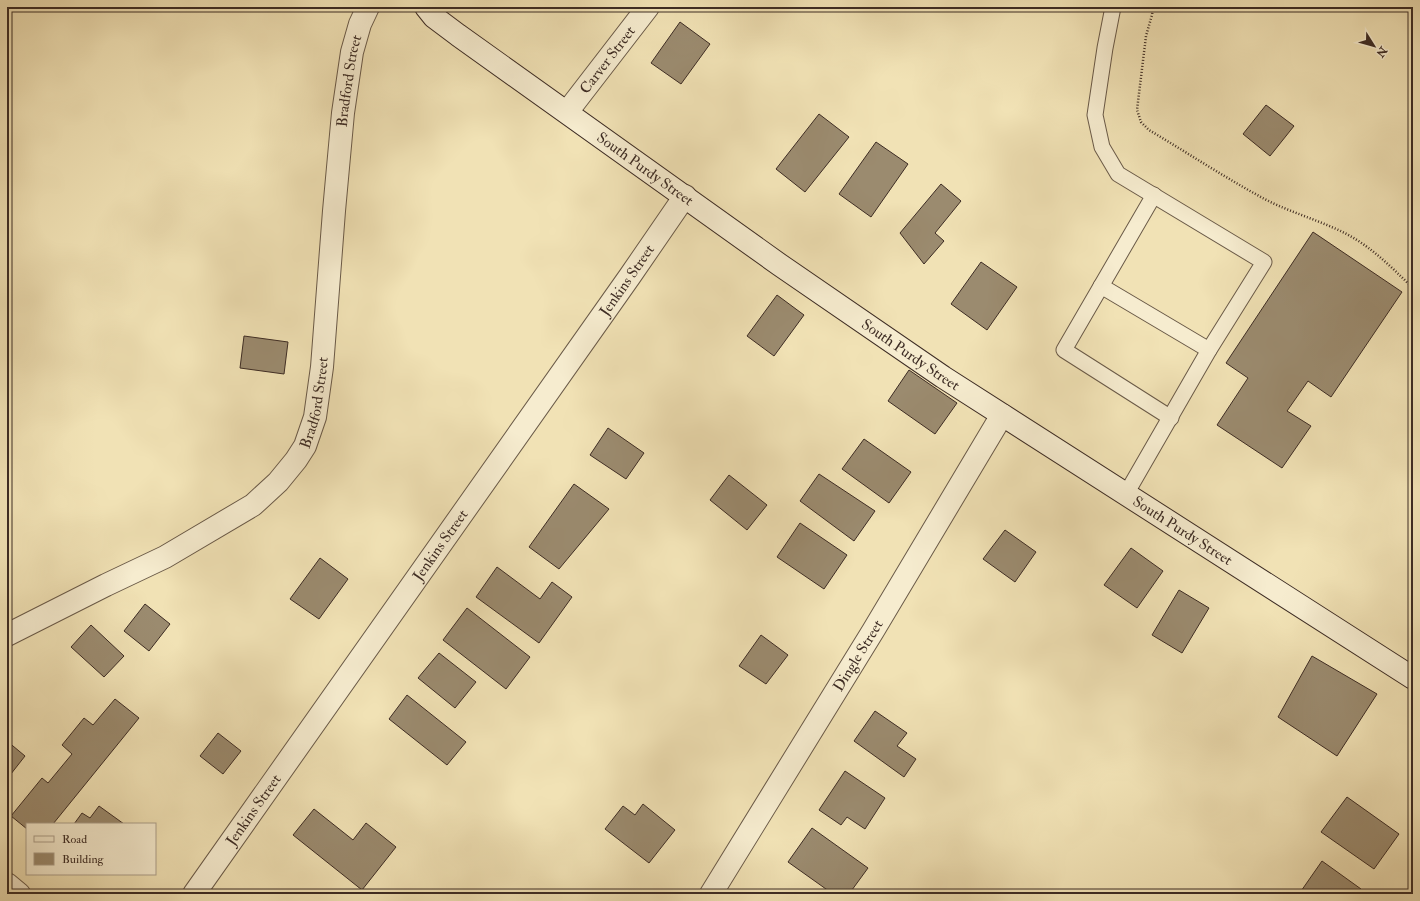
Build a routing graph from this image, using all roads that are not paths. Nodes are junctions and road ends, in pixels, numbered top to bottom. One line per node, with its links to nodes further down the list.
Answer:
1 (368, 7): 13 (street, Bradford Street)
2 (426, 7): 5 (street, South Purdy Street)
3 (648, 7): 5 (street, Carver Street)
4 (1113, 7): 6 (lane)
5 (567, 112): 7 (street, South Purdy Street)
6 (1154, 195): 8 (lane); 9 (lane)
7 (685, 196): 10 (street, South Purdy Street); 17 (street, Jenkins Street)
8 (1101, 286): 9 (lane); 11 (lane)
9 (1209, 350): 11 (lane)
10 (1002, 415): 12 (street, South Purdy Street); 18 (street, Dingle Street)
11 (1171, 418): 12 (lane)
12 (1126, 494): 14 (street, South Purdy Street)
13 (7, 635)
14 (1413, 678)
15 (7, 884): 16 (street)
16 (19, 894)
17 (194, 894)
18 (711, 894)

